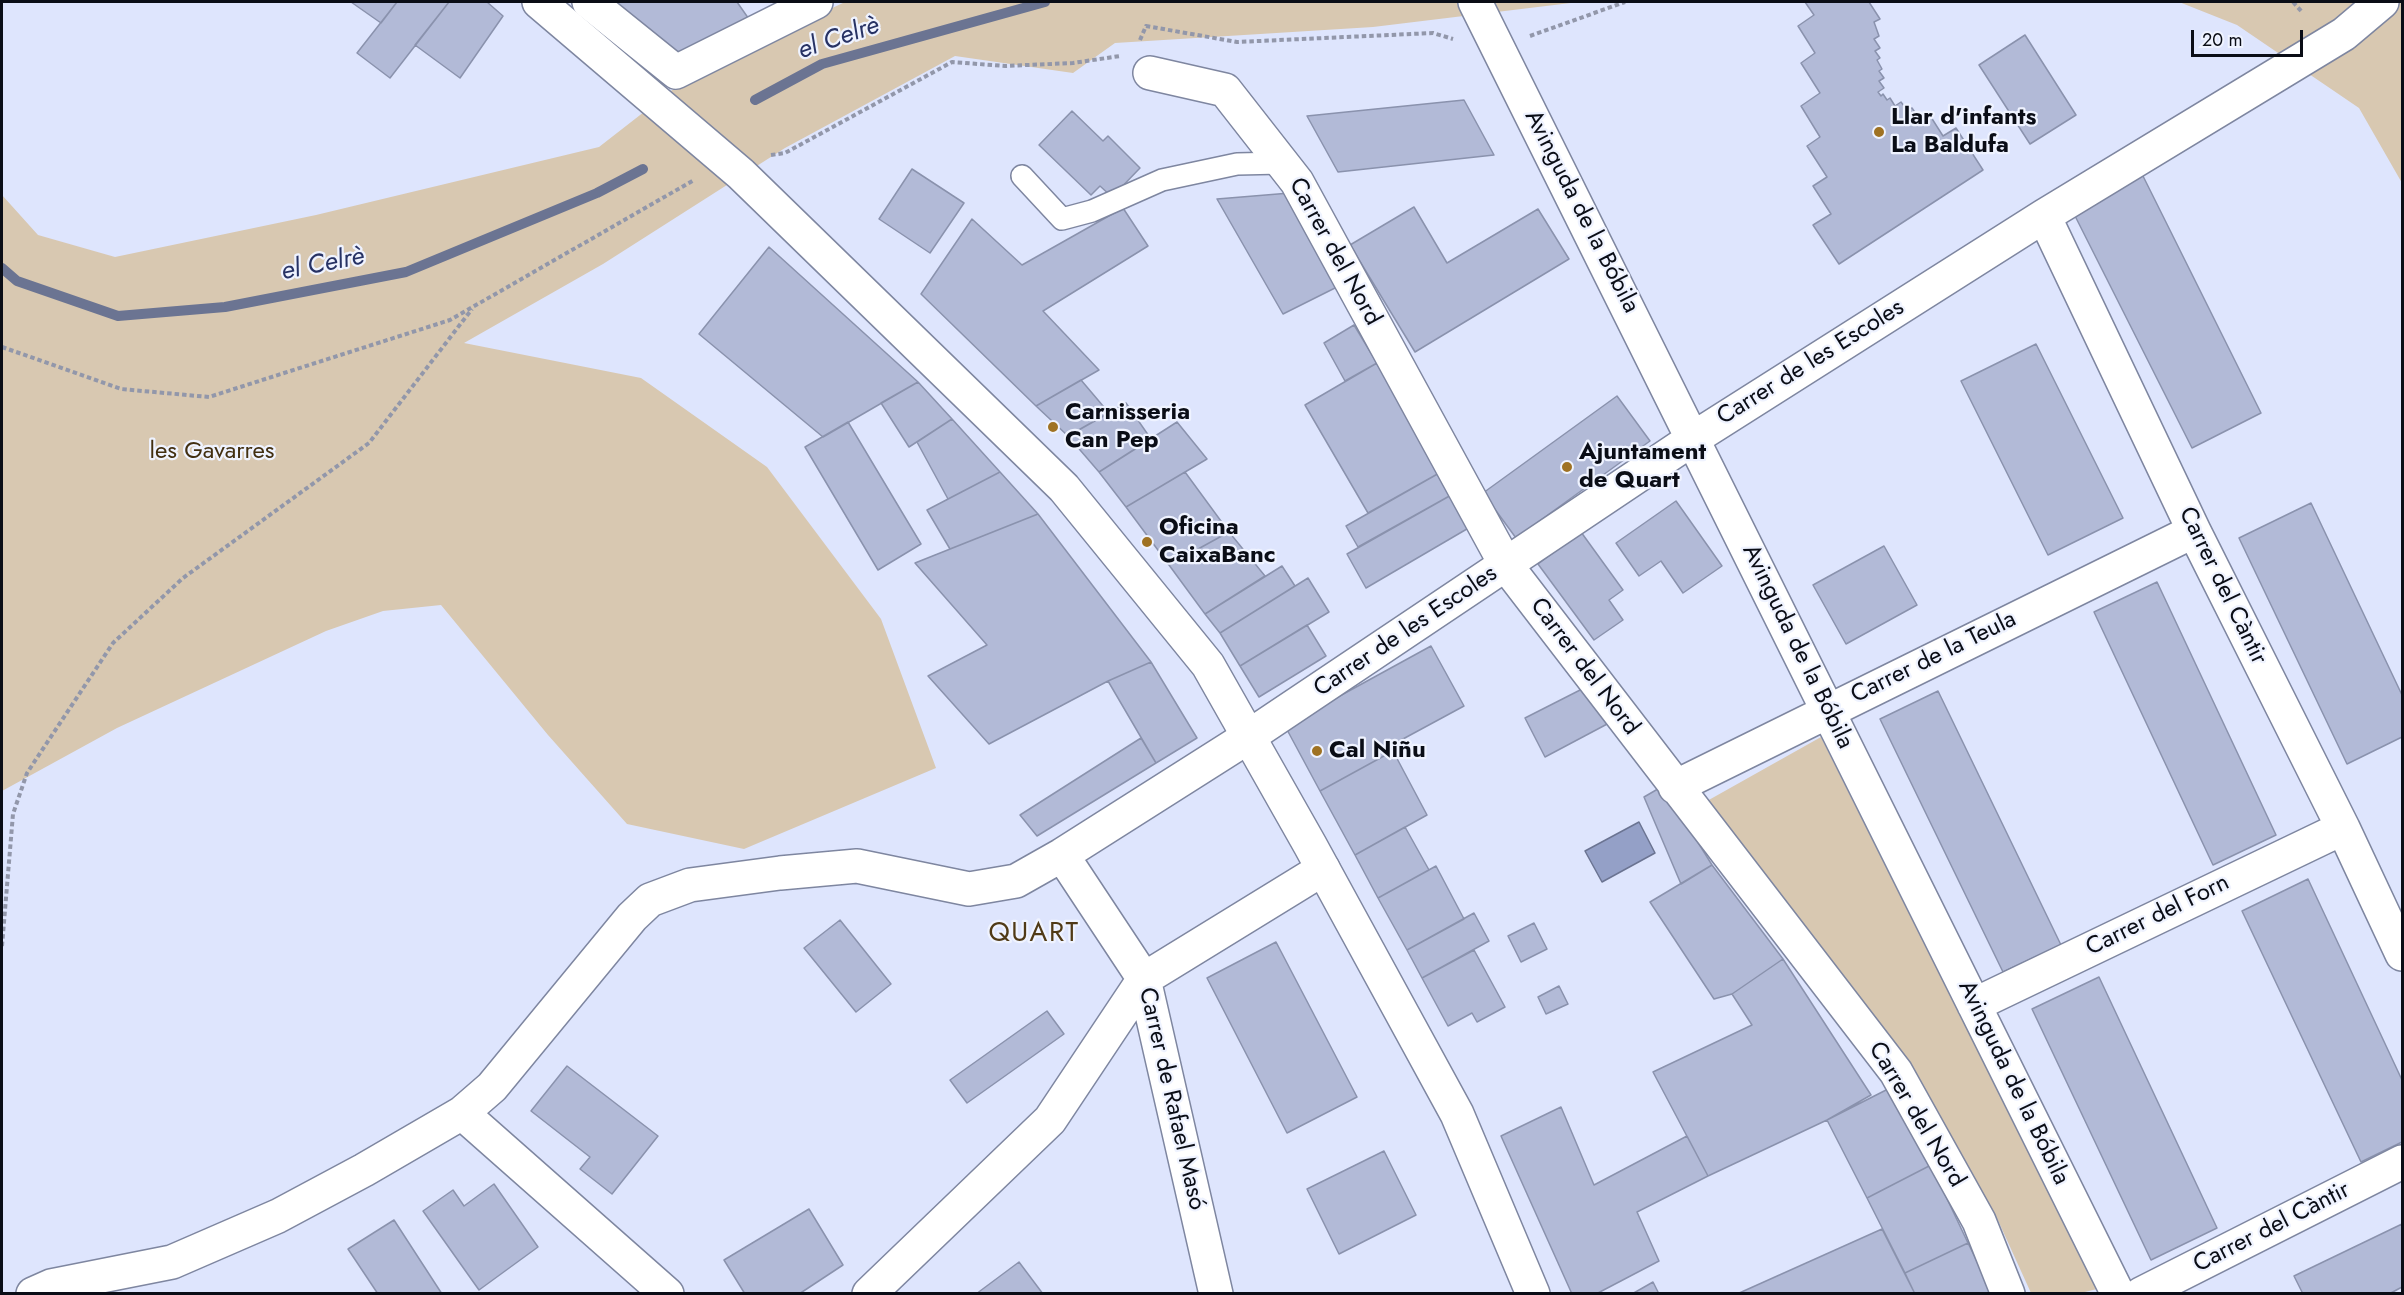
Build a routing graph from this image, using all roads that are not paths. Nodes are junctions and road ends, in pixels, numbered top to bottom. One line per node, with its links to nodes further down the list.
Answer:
1 (538, 2): 14 (street)
2 (589, 2): 3 (street)
3 (816, 2)
4 (1475, 2): 10 (street, Avinguda de la Bóbila)
5 (2382, 2): 9 (street, Carrer de les Escoles)
6 (1150, 73): 7 (street, Carrer del Nord)
7 (1282, 163): 8 (lane); 12 (street, Carrer del Nord)
8 (1022, 176)
9 (2044, 216): 10 (street, Carrer de les Escoles); 11 (street, Carrer del Càntir)
10 (1694, 438): 12 (street, Carrer de les Escoles); 13 (street, Avinguda de la Bóbila)
11 (2194, 531): 13 (street, Carrer de la Teula); 16 (street, Carrer del Càntir)
12 (1506, 565): 14 (street, Carrer de les Escoles); 15 (street, Carrer del Nord)
13 (1828, 710): 15 (street, Carrer de la Teula); 21 (street, Avinguda de la Bóbila)
14 (1248, 737): 17 (street, Carrer de les Escoles); 18 (street)
15 (1675, 787): 29 (street, Carrer del Nord)
16 (2343, 828): 19 (street, Carrer del Càntir); 21 (street, Carrer del Forn)
17 (1062, 855): 20 (street, Carrer de Rafael Masó); 22 (street, Carrer de les Escoles)
18 (1323, 869): 20 (street); 28 (street)
19 (2403, 954)
20 (1144, 979): 26 (street); 27 (street, Carrer de Rafael Masó)
21 (1974, 1005): 30 (street, Avinguda de la Bóbila)
22 (462, 1113): 24 (street, Carrer de les Escoles); 25 (street)
23 (2403, 1162): 31 (street, Carrer del Càntir)
24 (33, 1293)
25 (667, 1293)
26 (869, 1293)
27 (1216, 1293)
28 (1533, 1293)
29 (2008, 1293)
30 (2118, 1293)
31 (2141, 1293)

